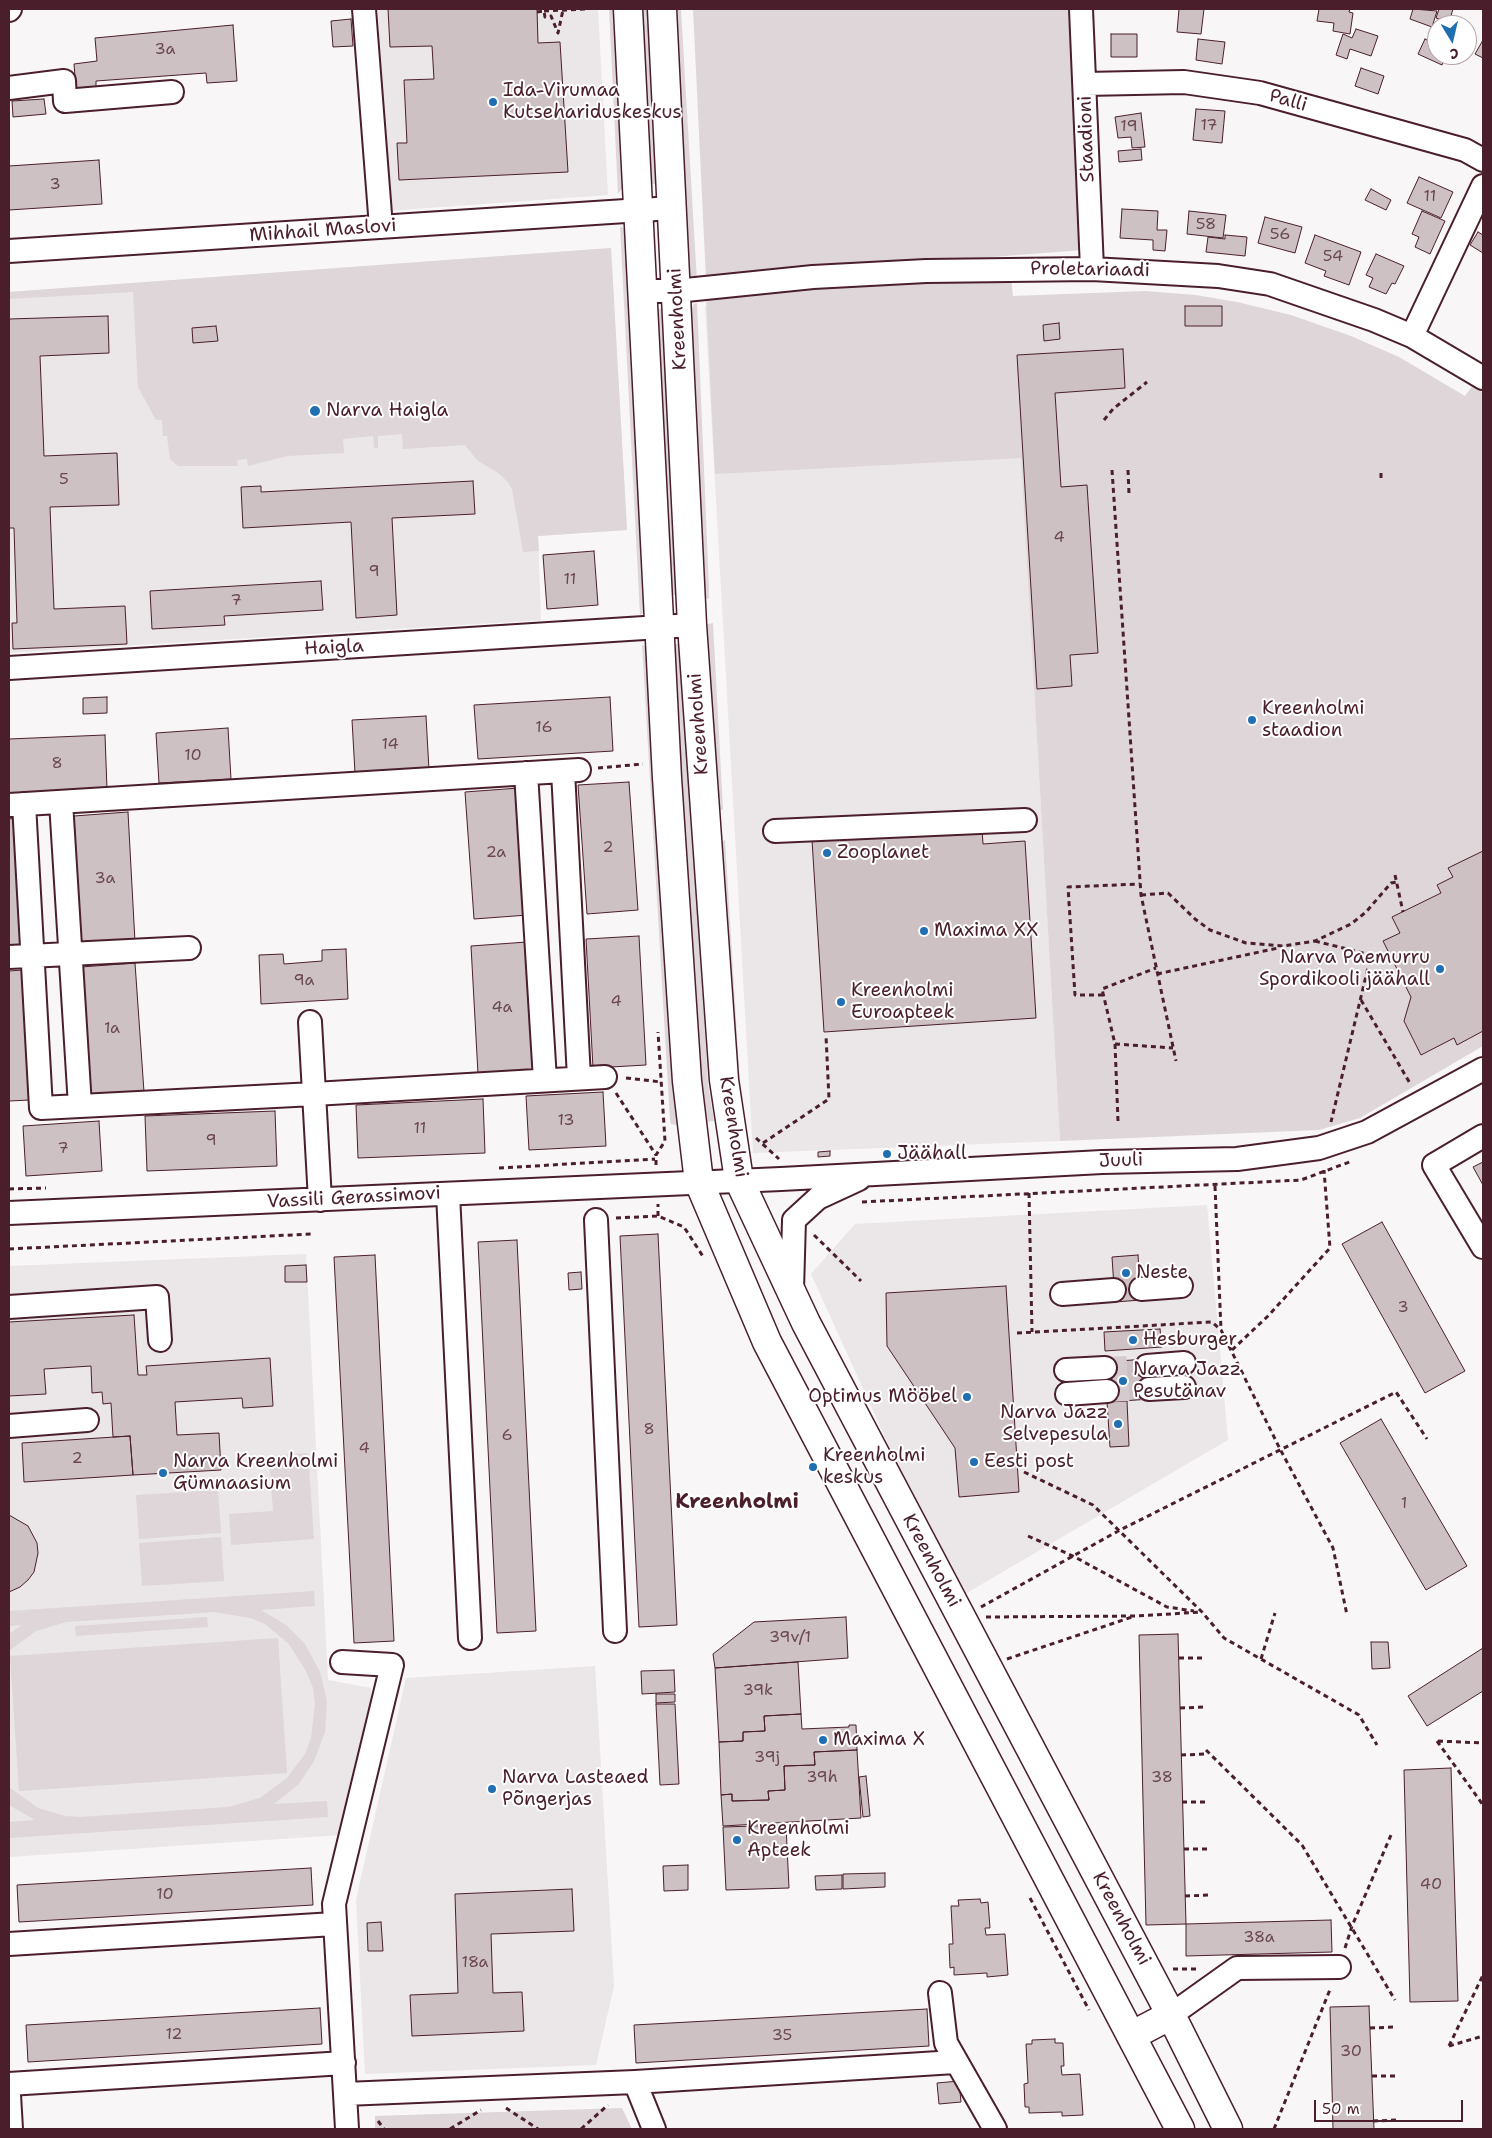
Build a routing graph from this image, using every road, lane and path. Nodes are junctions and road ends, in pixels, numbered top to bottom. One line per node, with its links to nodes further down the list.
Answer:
1 (364, 9): 16 (street)
2 (587, 9): 6 (path)
3 (628, 9): 15 (main road, Kreenholmi)
4 (662, 9): 14 (main road, Kreenholmi)
5 (1081, 9): 9 (street, Staadioni)
6 (561, 10): 7 (path); 7 (path)
7 (544, 11): 8 (path)
8 (537, 12)
9 (1085, 84): 12 (street, Palli); 18 (street, Staadioni)
10 (9, 88): 11 (street)
11 (172, 92)
12 (1483, 160)
13 (1483, 186): 21 (street)
14 (672, 208): 15 (street, Mihhail Maslovi); 20 (main road, Kreenholmi)
15 (638, 209): 16 (street, Mihhail Maslovi); 19 (main road, Kreenholmi)
16 (381, 227): 17 (street, Mihhail Maslovi)
17 (9, 252)
18 (1092, 269): 20 (street, Proletariaadi); 21 (street, Proletariaadi)
19 (642, 291): 20 (street, Proletariaadi); 31 (main road, Kreenholmi)
20 (676, 291): 30 (main road, Kreenholmi)
21 (1412, 336): 22 (street, Proletariaadi)
22 (1483, 378)
23 (1147, 382): 24 (path)
24 (1104, 420)
25 (1381, 469): 28 (path)
26 (1112, 470): 40 (path)
27 (1128, 470): 29 (path)
28 (1381, 478)
29 (1129, 494)
30 (692, 626): 31 (street, Haigla); 74 (main road, Kreenholmi)
31 (660, 628): 32 (street, Haigla); 75 (main road, Kreenholmi)
32 (9, 668)
33 (526, 773): 34 (street); 60 (street); 61 (street)
34 (61, 802): 35 (street); 46 (street)
35 (16, 804): 47 (street)
36 (1026, 820): 37 (street)
37 (775, 831)
38 (1395, 875): 39 (path)
39 (1397, 882): 42 (path); 43 (path)
40 (1140, 884): 41 (path); 51 (path)
41 (1141, 895): 44 (path); 49 (path)
42 (1403, 912)
43 (1315, 941): 44 (path); 52 (path)
44 (1283, 946): 50 (path)
45 (189, 948): 46 (street)
46 (70, 954): 47 (street); 65 (street)
47 (33, 956): 48 (street); 65 (street)
48 (9, 957)
49 (1156, 968): 50 (path); 51 (path)
50 (1158, 974): 56 (path)
51 (1103, 995): 55 (path)
52 (1360, 1000): 64 (path); 69 (path)
53 (310, 1022): 63 (street)
54 (826, 1036): 68 (path)
55 (1115, 1044): 56 (path); 66 (path)
56 (1173, 1048): 57 (path)
57 (1176, 1061)
58 (1483, 1069): 64 (street, Juuli)
59 (605, 1076): 60 (street); 62 (path); 70 (path)
60 (579, 1078): 61 (street)
61 (545, 1080): 63 (street)
62 (661, 1082)
63 (314, 1094): 65 (street); 79 (street)
64 (1420, 1102): 69 (street, Juuli)
65 (80, 1106)
66 (1118, 1121)
67 (1483, 1136): 84 (street)
68 (763, 1143)
69 (1319, 1148): 72 (path); 73 (street, Juuli)
70 (656, 1155)
71 (1360, 1158): 72 (path)
72 (1324, 1172): 76 (path); 96 (path)
73 (871, 1173): 74 (street, Juuli); 89 (street)
74 (739, 1180): 75 (street, Vassili Gerassimovi); 89 (main road, Kreenholmi)
75 (699, 1182): 78 (street, Vassili Gerassimovi); 114 (main road, Kreenholmi)
76 (1214, 1186): 77 (path); 92 (path)
77 (1029, 1193): 80 (path); 93 (path)
78 (448, 1194): 79 (street, Vassili Gerassimovi); 121 (street)
79 (320, 1200): 81 (street, Vassili Gerassimovi)
80 (854, 1202)
81 (9, 1213)
82 (596, 1220): 120 (street)
83 (311, 1234): 85 (path)
84 (1483, 1247)
85 (9, 1249)
86 (1181, 1286): 87 (street)
87 (1141, 1289)
88 (1114, 1290): 90 (street)
89 (792, 1293): 113 (main road, Kreenholmi)
90 (1062, 1294)
91 (9, 1308): 95 (street)
92 (1221, 1330): 93 (path); 96 (path)
93 (1032, 1332): 94 (path)
94 (1017, 1333)
95 (160, 1340)
96 (1232, 1350): 108 (path)
97 (1184, 1364): 98 (street)
98 (1147, 1366)
99 (1105, 1368): 100 (street)
100 (1066, 1370)
101 (1184, 1387): 102 (street)
102 (1149, 1389)
103 (1107, 1391): 104 (street)
104 (1067, 1394)
105 (87, 1420): 106 (street)
106 (9, 1426)
107 (1427, 1439): 108 (path)
108 (1280, 1449): 110 (path); 117 (path)
109 (1024, 1472): 110 (path)
110 (1120, 1530): 112 (path); 115 (path)
111 (1028, 1536): 112 (path)
112 (1073, 1556): 115 (path); 119 (path)
113 (948, 1591): 114 (main road); 119 (main road, Kreenholmi)
114 (909, 1612): 150 (main road, Kreenholmi)
115 (1202, 1612): 118 (path); 124 (path)
116 (1275, 1613): 124 (path)
117 (1347, 1615)
118 (1136, 1616): 119 (path); 125 (path)
119 (971, 1617): 147 (main road, Kreenholmi)
120 (615, 1631)
121 (470, 1638)
122 (1178, 1658): 123 (path)
123 (1203, 1658)
124 (1261, 1658): 130 (path)
125 (1002, 1660)
126 (342, 1662): 140 (street)
127 (1204, 1707): 128 (path)
128 (1180, 1708)
129 (1483, 1743): 134 (path)
130 (1377, 1745)
131 (1181, 1755): 141 (path)
132 (1182, 1802): 133 (path)
133 (1207, 1802)
134 (1483, 1805)
135 (1391, 1835): 141 (path)
136 (1184, 1849): 137 (path)
137 (1208, 1849)
138 (1209, 1895): 139 (path)
139 (1185, 1896)
140 (334, 1924): 142 (street); 153 (street)
141 (1352, 1926): 143 (path); 146 (path)
142 (9, 1944)
143 (1339, 1967): 147 (street); 174 (path)
144 (1483, 1975): 151 (path)
145 (940, 1993): 152 (street)
146 (1395, 2000)
147 (1171, 2015): 150 (main road); 173 (main road, Kreenholmi)
148 (1396, 2027): 149 (path)
149 (1370, 2028)
150 (1131, 2036): 172 (main road, Kreenholmi)
151 (1483, 2036)
152 (955, 2062): 156 (street); 171 (street)
153 (344, 2063): 157 (street); 158 (street)
154 (1372, 2076): 155 (path)
155 (1397, 2076)
156 (634, 2082): 158 (street); 170 (street)
157 (9, 2084)
158 (345, 2094): 166 (street)
159 (9, 2095): 165 (street)
160 (488, 2106): 168 (path)
161 (502, 2106): 169 (path)
162 (1398, 2120): 164 (path)
163 (378, 2121): 167 (path)
164 (1373, 2121)
165 (11, 2129)
166 (347, 2129)
167 (384, 2129)
168 (450, 2129)
169 (538, 2129)
170 (654, 2129)
171 (995, 2129)
172 (1180, 2129)
173 (1228, 2129)
174 (1274, 2129)

